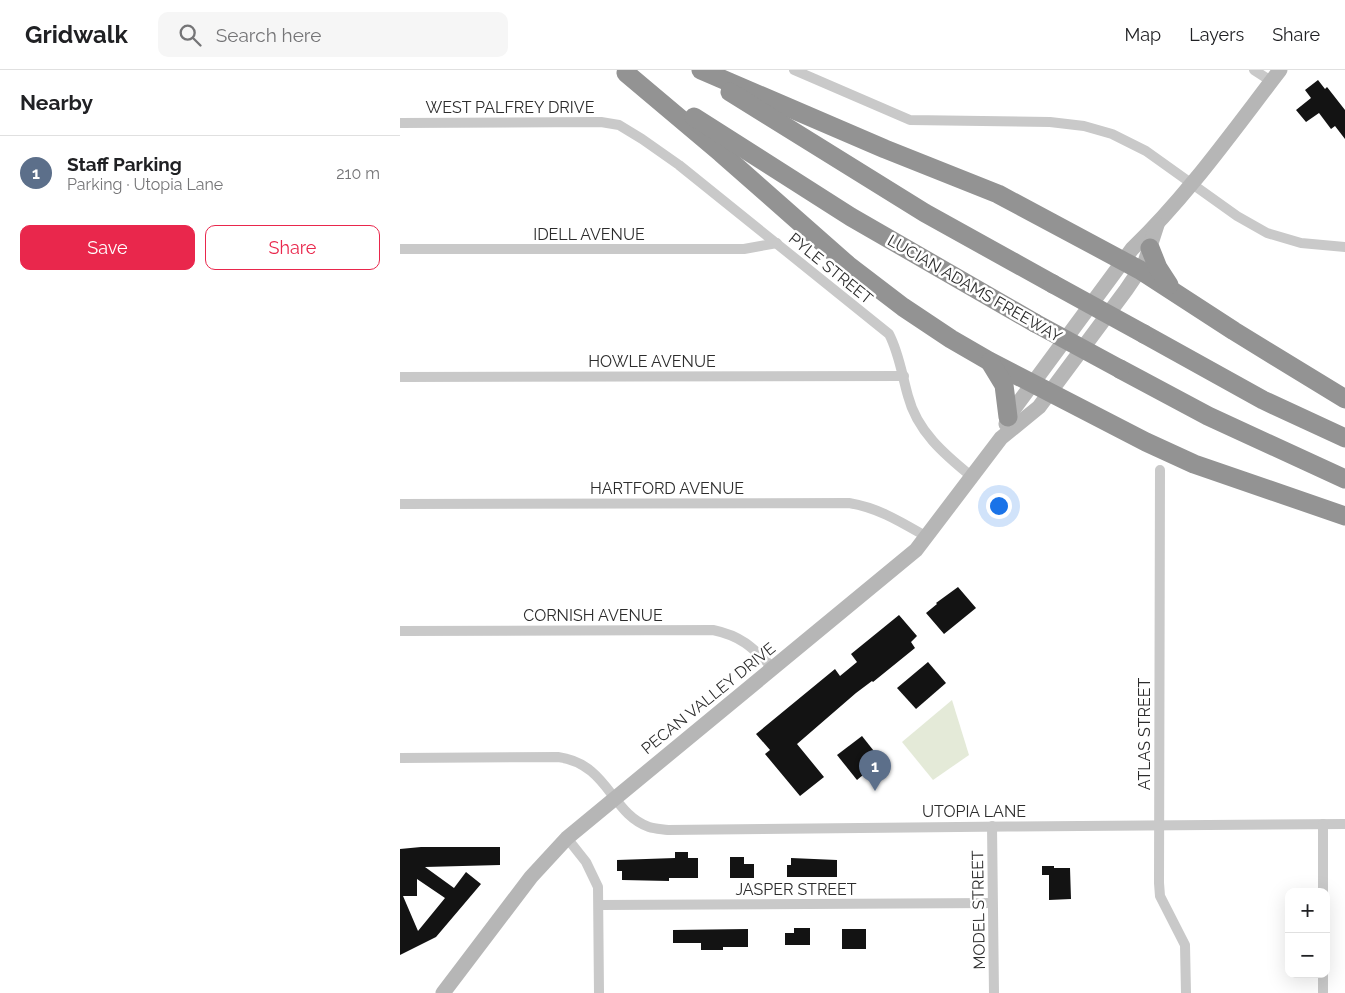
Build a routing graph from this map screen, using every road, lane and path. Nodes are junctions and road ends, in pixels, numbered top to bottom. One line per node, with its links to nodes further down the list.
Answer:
1 (695, 70): 25 (highway, bridge)
2 (702, 70): 15 (highway)
3 (794, 70): 9 (street)
4 (1254, 70): 6 (street)
5 (623, 72): 17 (highway); 28 (highway, LUCIAN ADAMS FREEWAY, bridge)
6 (1276, 76): 9 (main road, PECAN VALLEY DRIVE)
7 (400, 123): 8 (street, WEST PALFREY DRIVE)
8 (619, 125): 11 (street, PYLE STREET)
9 (1193, 184): 10 (main road, PECAN VALLEY DRIVE); 13 (street)
10 (1157, 224): 12 (main road, PECAN VALLEY DRIVE); 15 (main road, PECAN VALLEY DRIVE)
11 (777, 243): 14 (street, IDELL AVENUE); 18 (street, PYLE STREET)
12 (1150, 248): 15 (main road, PECAN VALLEY DRIVE); 16 (highway)
13 (1345, 248)
14 (400, 250)
15 (1132, 265): 16 (highway); 20 (main road, PECAN VALLEY DRIVE); 21 (main road, PECAN VALLEY DRIVE)
16 (1172, 290): 22 (highway)
17 (989, 361): 20 (highway); 23 (highway)
18 (904, 376): 19 (street, HOWLE AVENUE); 27 (street, PYLE STREET)
19 (400, 377)
20 (1032, 384): 21 (highway); 23 (main road, PECAN VALLEY DRIVE)
21 (1049, 393): 24 (main road, PECAN VALLEY DRIVE); 30 (highway)
22 (1345, 399)
23 (1008, 417): 24 (main road, PECAN VALLEY DRIVE)
24 (1002, 438): 27 (main road, PECAN VALLEY DRIVE)
25 (1345, 438)
26 (1160, 470): 39 (street, ATLAS STREET)
27 (971, 476): 31 (main road, PECAN VALLEY DRIVE)
28 (1345, 479)
29 (400, 504): 31 (street, HARTFORD AVENUE)
30 (1345, 516)
31 (926, 538): 33 (main road, PECAN VALLEY DRIVE)
32 (400, 631): 33 (street, CORNISH AVENUE)
33 (773, 668): 35 (main road, PECAN VALLEY DRIVE)
34 (400, 758): 35 (street, UTOPIA LANE)
35 (615, 797): 38 (street, UTOPIA LANE); 40 (main road, PECAN VALLEY DRIVE)
36 (1323, 824): 37 (street, UTOPIA LANE); 39 (street, UTOPIA LANE); 41 (street)
37 (1345, 824)
38 (992, 826): 39 (street, UTOPIA LANE); 42 (street, MODEL STREET)
39 (1158, 826): 48 (street, ATLAS STREET)
40 (567, 838): 43 (street); 45 (main road, PECAN VALLEY DRIVE)
41 (1323, 888)
42 (992, 903): 43 (street, JASPER STREET); 47 (street, MODEL STREET)
43 (600, 905): 46 (street)
44 (1323, 978): 49 (street)
45 (443, 993)
46 (599, 993)
47 (994, 993)
48 (1186, 993)
49 (1323, 993)

